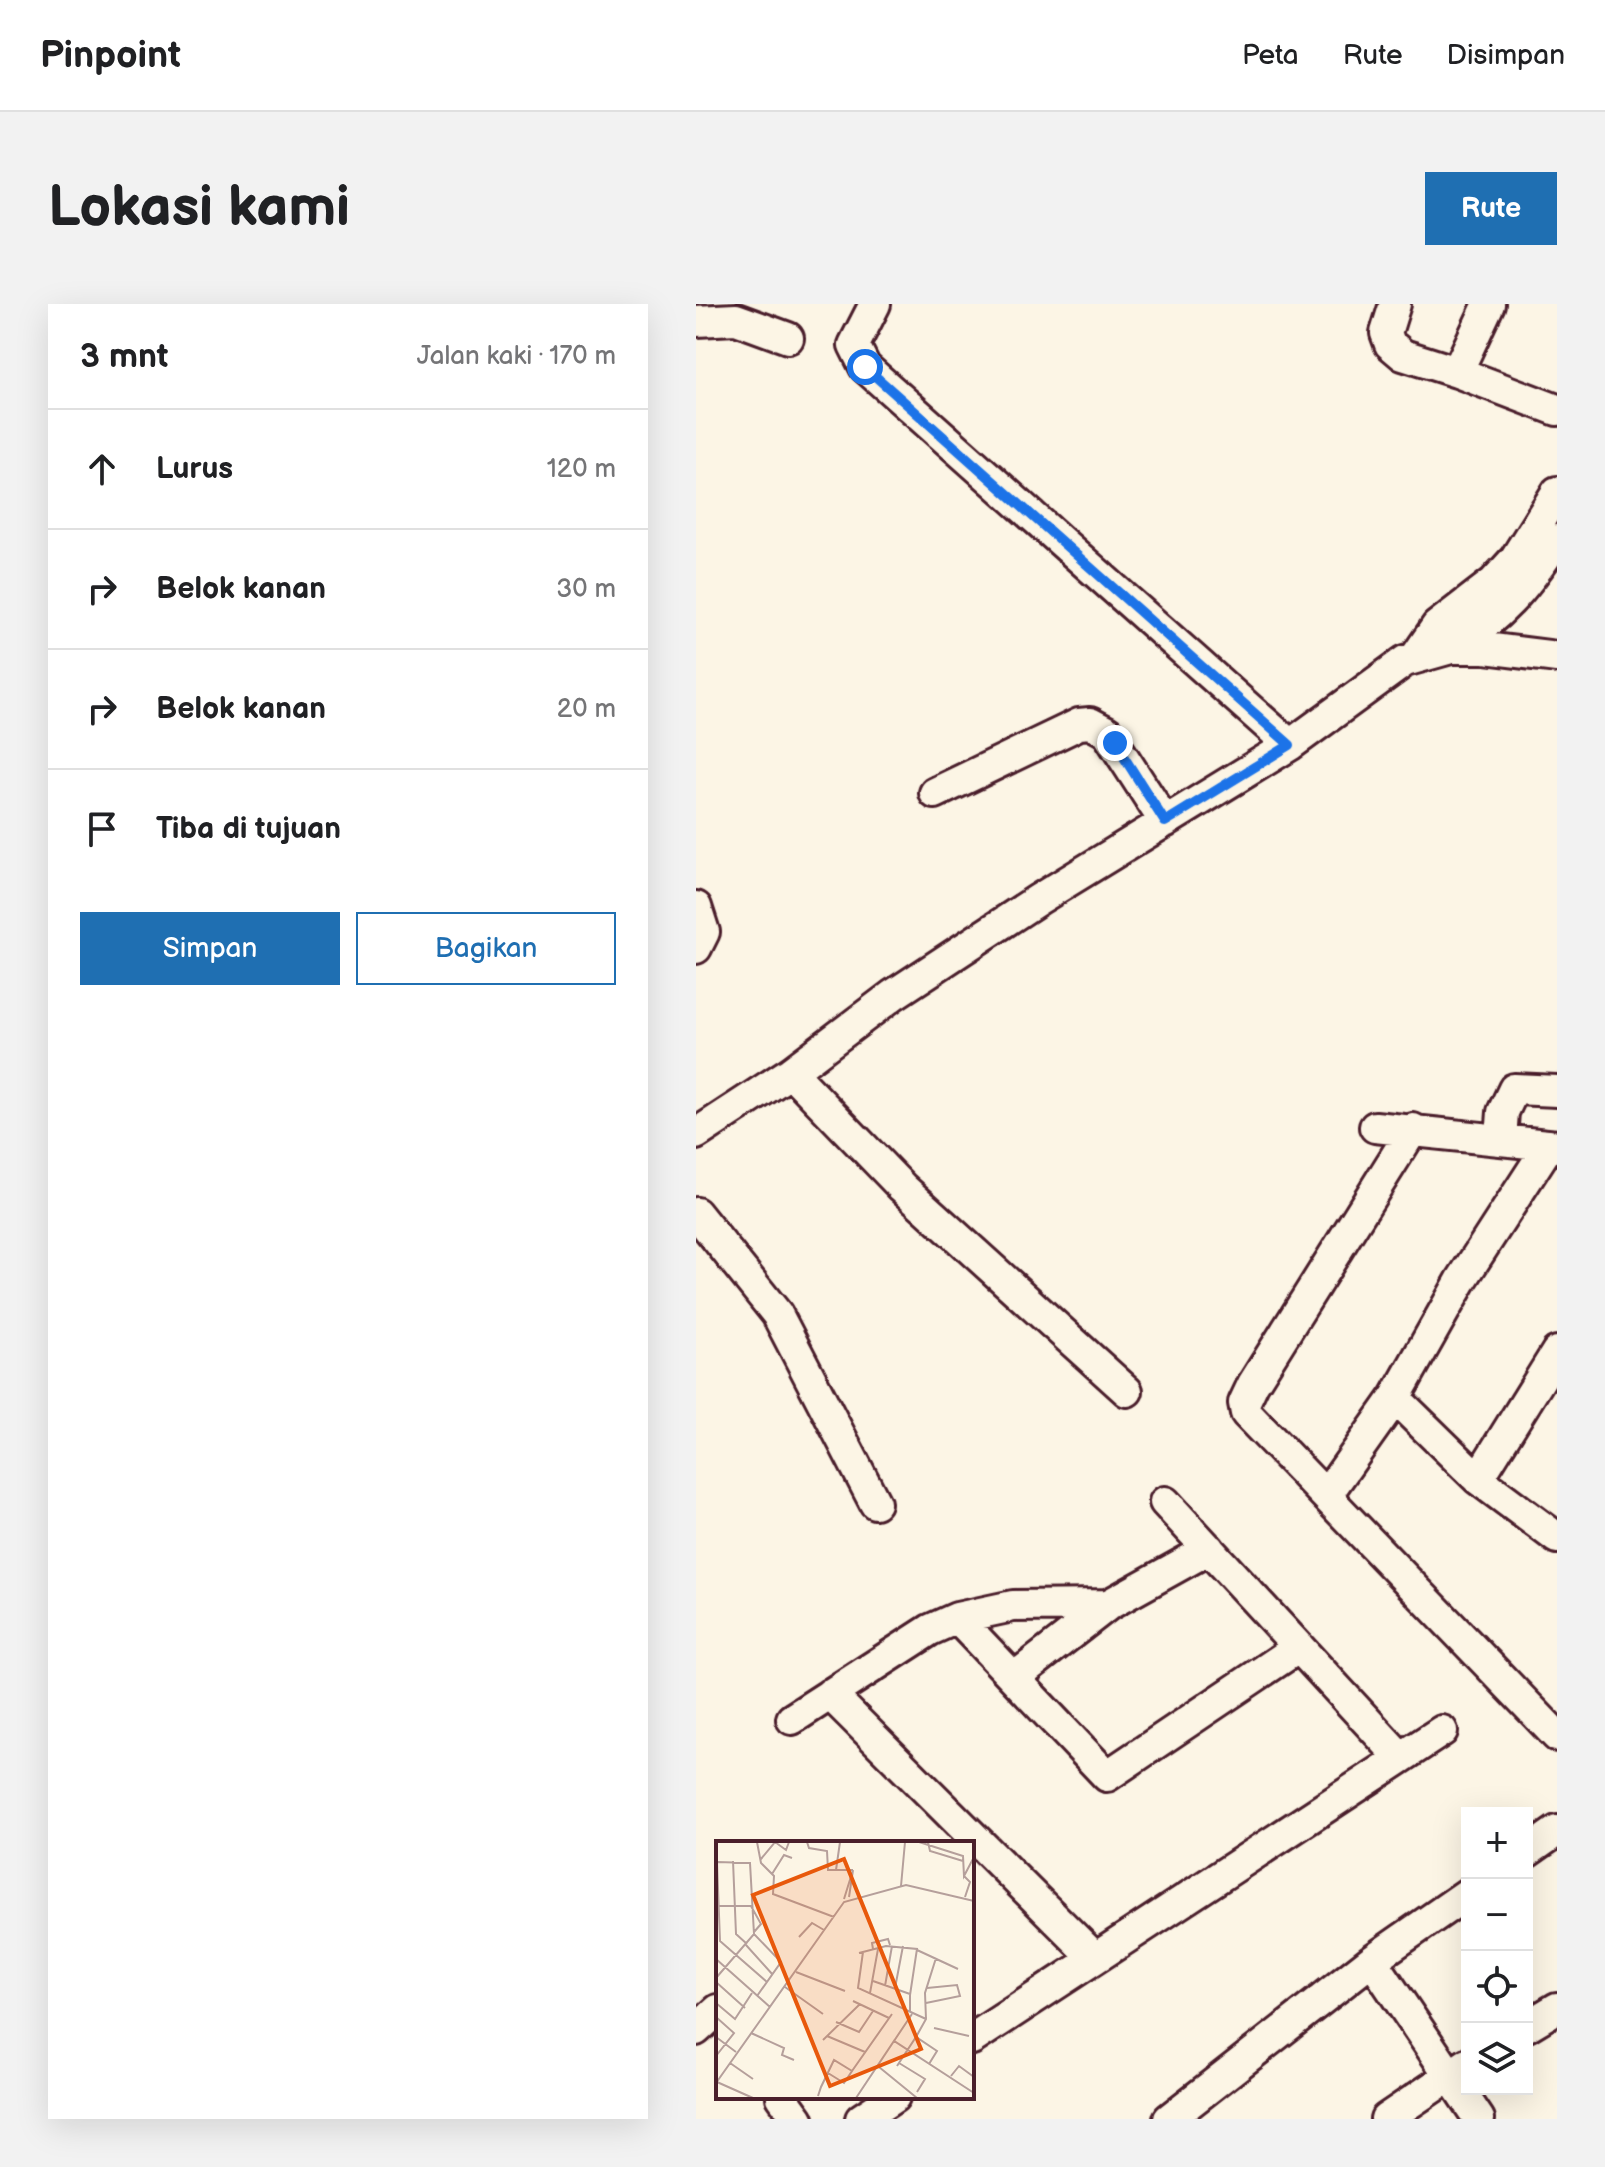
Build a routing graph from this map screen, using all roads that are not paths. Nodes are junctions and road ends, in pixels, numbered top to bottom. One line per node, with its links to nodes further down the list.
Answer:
1 (875, 304): 13 (street)
2 (1395, 304): 6 (street)
3 (1489, 304): 6 (street)
4 (696, 321): 5 (street)
5 (788, 338)
6 (1457, 372): 7 (street)
7 (1557, 410)
8 (1557, 492): 9 (street)
9 (1550, 535): 10 (street); 11 (street)
10 (1451, 648): 11 (street); 12 (street)
11 (1417, 655): 13 (street)
12 (1557, 657)
13 (1290, 745): 15 (street)
14 (935, 793): 15 (street)
15 (1165, 822): 18 (street)
16 (696, 907): 17 (street)
17 (696, 948)
18 (791, 1072): 22 (street); 27 (street)
19 (1557, 1091): 23 (street)
20 (1375, 1127): 21 (street)
21 (1413, 1129): 23 (street); 30 (street)
22 (696, 1134)
23 (1501, 1139): 24 (street)
24 (1553, 1146): 28 (street)
25 (696, 1213): 32 (street)
26 (1557, 1352): 29 (street)
27 (1127, 1391)
28 (1395, 1398): 29 (street); 30 (street)
29 (1478, 1479): 33 (street)
30 (1327, 1494): 42 (street)
31 (1165, 1502): 34 (street)
32 (875, 1503)
33 (1556, 1534)
34 (1209, 1549): 35 (street); 37 (street)
35 (1108, 1605): 36 (street); 38 (street)
36 (957, 1618): 38 (street); 39 (street)
37 (1299, 1647): 38 (street); 43 (street)
38 (1014, 1678)
39 (830, 1694): 40 (street); 47 (street)
40 (792, 1719)
41 (1442, 1731): 43 (street)
42 (1557, 1736)
43 (1401, 1758): 47 (street)
44 (1557, 1831): 45 (street)
45 (1533, 1848)
46 (1461, 1898): 48 (street)
47 (1095, 1958): 53 (street)
48 (1372, 1960): 54 (street); 59 (street)
49 (1557, 2008): 51 (street)
50 (716, 2012): 52 (street)
51 (1532, 2023)
52 (696, 2030)
53 (974, 2038)
54 (1458, 2070): 60 (street); 61 (street)
55 (783, 2099): 57 (street)
56 (891, 2099): 58 (street)
57 (798, 2119)
58 (861, 2119)
59 (1169, 2119)
60 (1386, 2119)
61 (1479, 2119)

